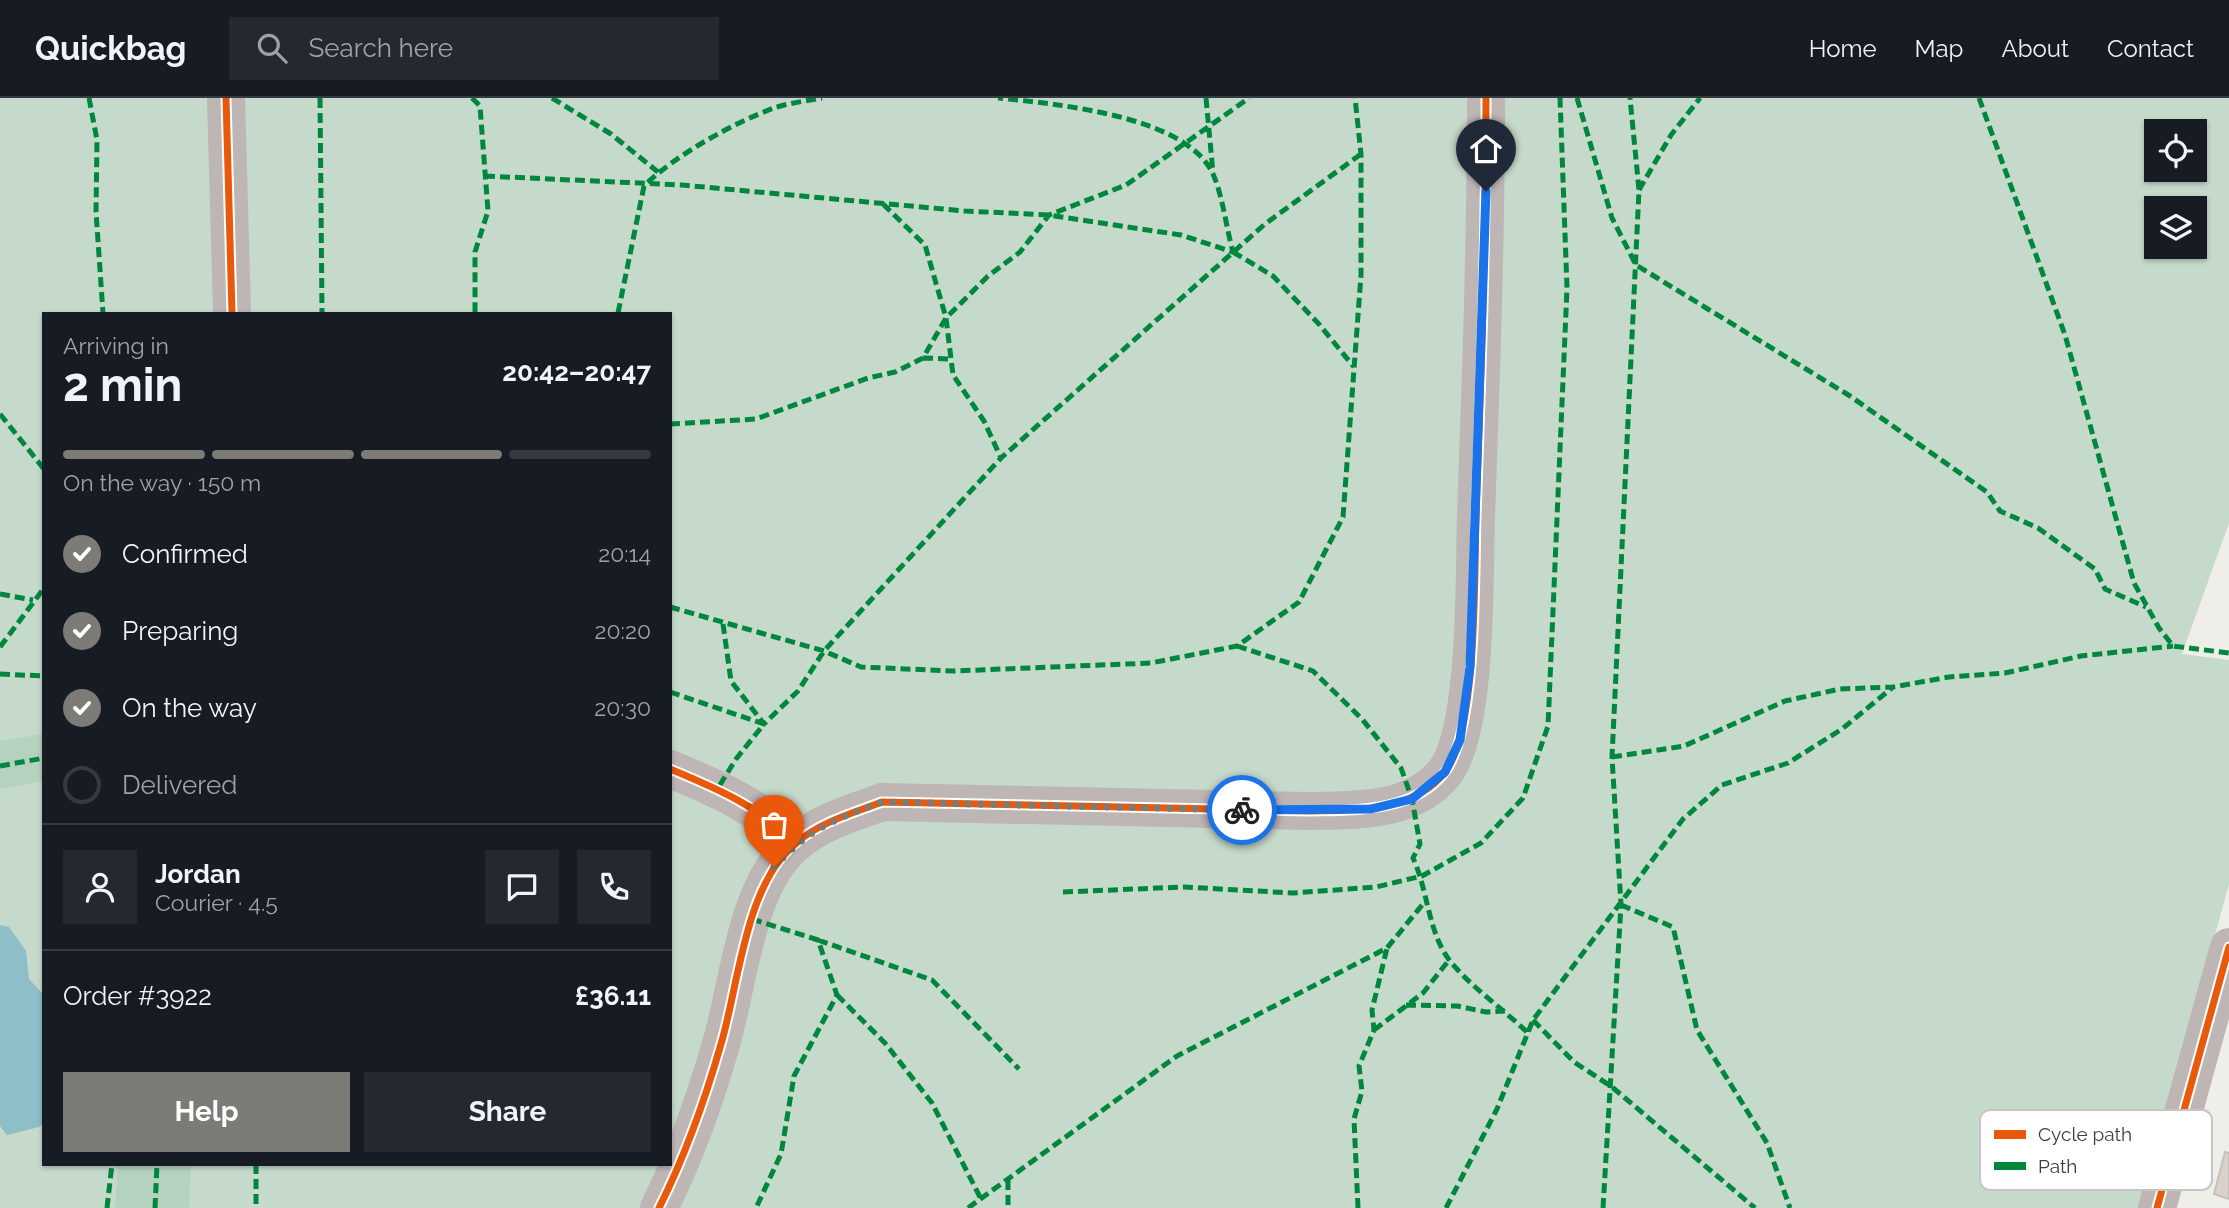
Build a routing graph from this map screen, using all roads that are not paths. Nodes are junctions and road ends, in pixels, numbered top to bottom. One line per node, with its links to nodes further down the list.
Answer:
1 (226, 98): 3 (street)
2 (1486, 98): 5 (street)
3 (232, 312)
4 (672, 770): 5 (street)
5 (796, 843): 9 (street)
6 (2229, 947): 7 (street)
7 (2184, 1110)
8 (2162, 1190): 10 (street)
9 (659, 1208)
10 (2157, 1208)

